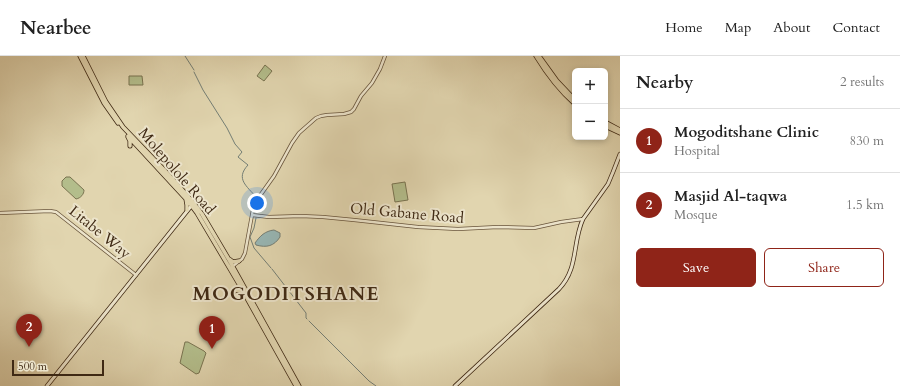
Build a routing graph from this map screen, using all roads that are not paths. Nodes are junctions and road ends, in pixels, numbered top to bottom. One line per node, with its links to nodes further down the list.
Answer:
1 (80, 56): 11 (main road, Molepolole Road)
2 (83, 56): 15 (main road, Molepolole Road)
3 (385, 56): 19 (street)
4 (536, 56): 7 (main road)
5 (539, 56): 6 (main road)
6 (572, 97)
7 (572, 101)
8 (608, 124): 10 (main road)
9 (608, 127): 10 (main road)
10 (620, 132)
11 (128, 136): 12 (main road, Molepolole Road); 12 (main road)
12 (140, 149): 14 (main road, Molepolole Road)
13 (620, 154): 20 (main road)
14 (185, 198): 15 (main road, Molepolole Road); 16 (main road)
15 (193, 205): 16 (main road); 18 (main road, Molepolole Road); 21 (main road, Molepolole Road)
16 (187, 211): 18 (main road); 24 (main road)
17 (0, 213): 24 (street, Litabe Way)
18 (197, 213): 23 (main road, Molepolole Road)
19 (252, 215): 20 (street, Old Gabane Road); 22 (street)
20 (583, 219): 34 (main road)
21 (228, 258): 22 (main road); 23 (main road, Molepolole Road)
22 (240, 261): 23 (street)
23 (230, 267): 26 (main road, Molepolole Road); 27 (main road, Molepolole Road)
24 (136, 275): 31 (main road)
25 (234, 291): 26 (main road)
26 (244, 293): 28 (main road, Molepolole Road)
27 (266, 327): 28 (main road); 30 (main road, Molepolole Road)
28 (267, 335): 32 (main road, Molepolole Road)
29 (292, 368): 30 (main road)
30 (292, 374): 33 (main road, Molepolole Road)
31 (47, 386)
32 (296, 386)
33 (299, 386)
34 (455, 386)

